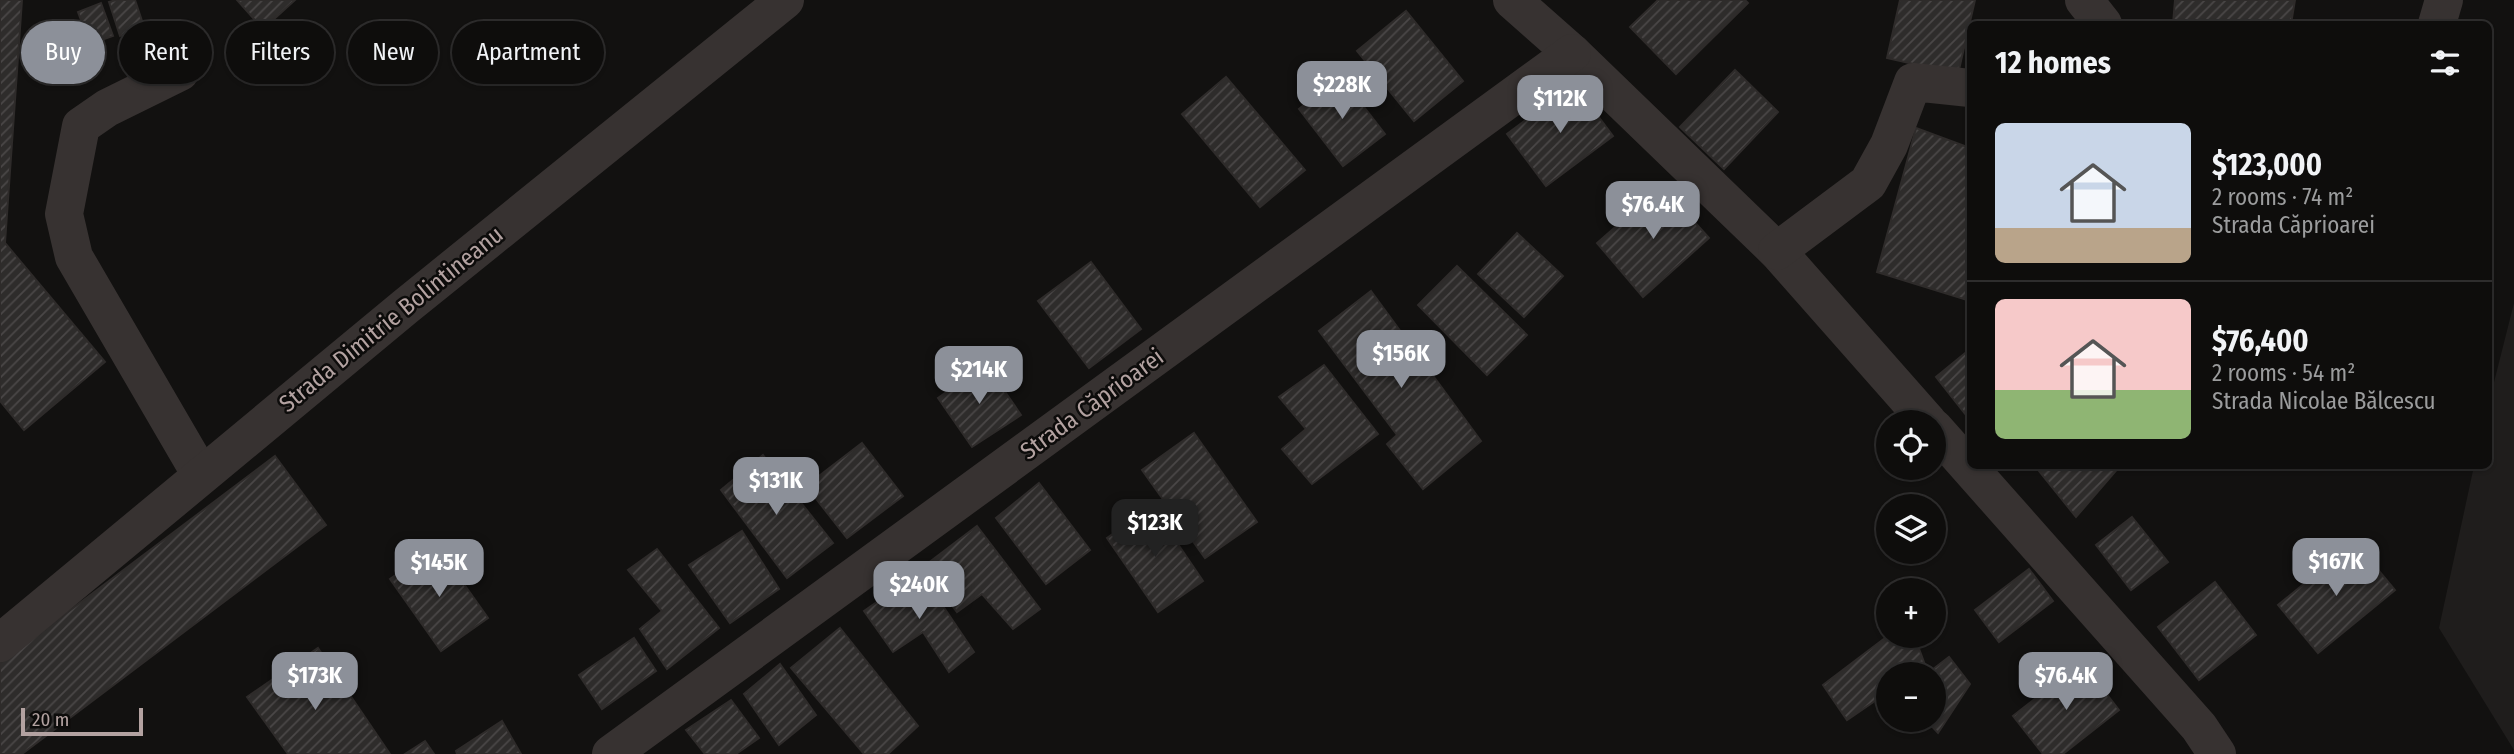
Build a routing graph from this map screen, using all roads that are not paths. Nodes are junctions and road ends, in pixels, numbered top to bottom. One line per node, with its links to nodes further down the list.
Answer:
1 (785, 0): 15 (street, Strada Dimitrie Bolintineanu)
2 (1512, 0): 7 (street)
3 (2084, 0): 5 (street)
4 (2444, 0): 6 (street)
5 (2101, 21)
6 (2438, 21)
7 (1572, 52): 10 (street); 17 (street, Strada Căprioarei)
8 (156, 84): 15 (street)
9 (1967, 88): 10 (street)
10 (1777, 251): 11 (street)
11 (1917, 410)
12 (1946, 442): 13 (street)
13 (1967, 465)
14 (1970, 469): 18 (street)
15 (201, 475): 16 (street, Strada Dimitrie Bolintineanu)
16 (0, 643)
17 (611, 754)
18 (2217, 754)

